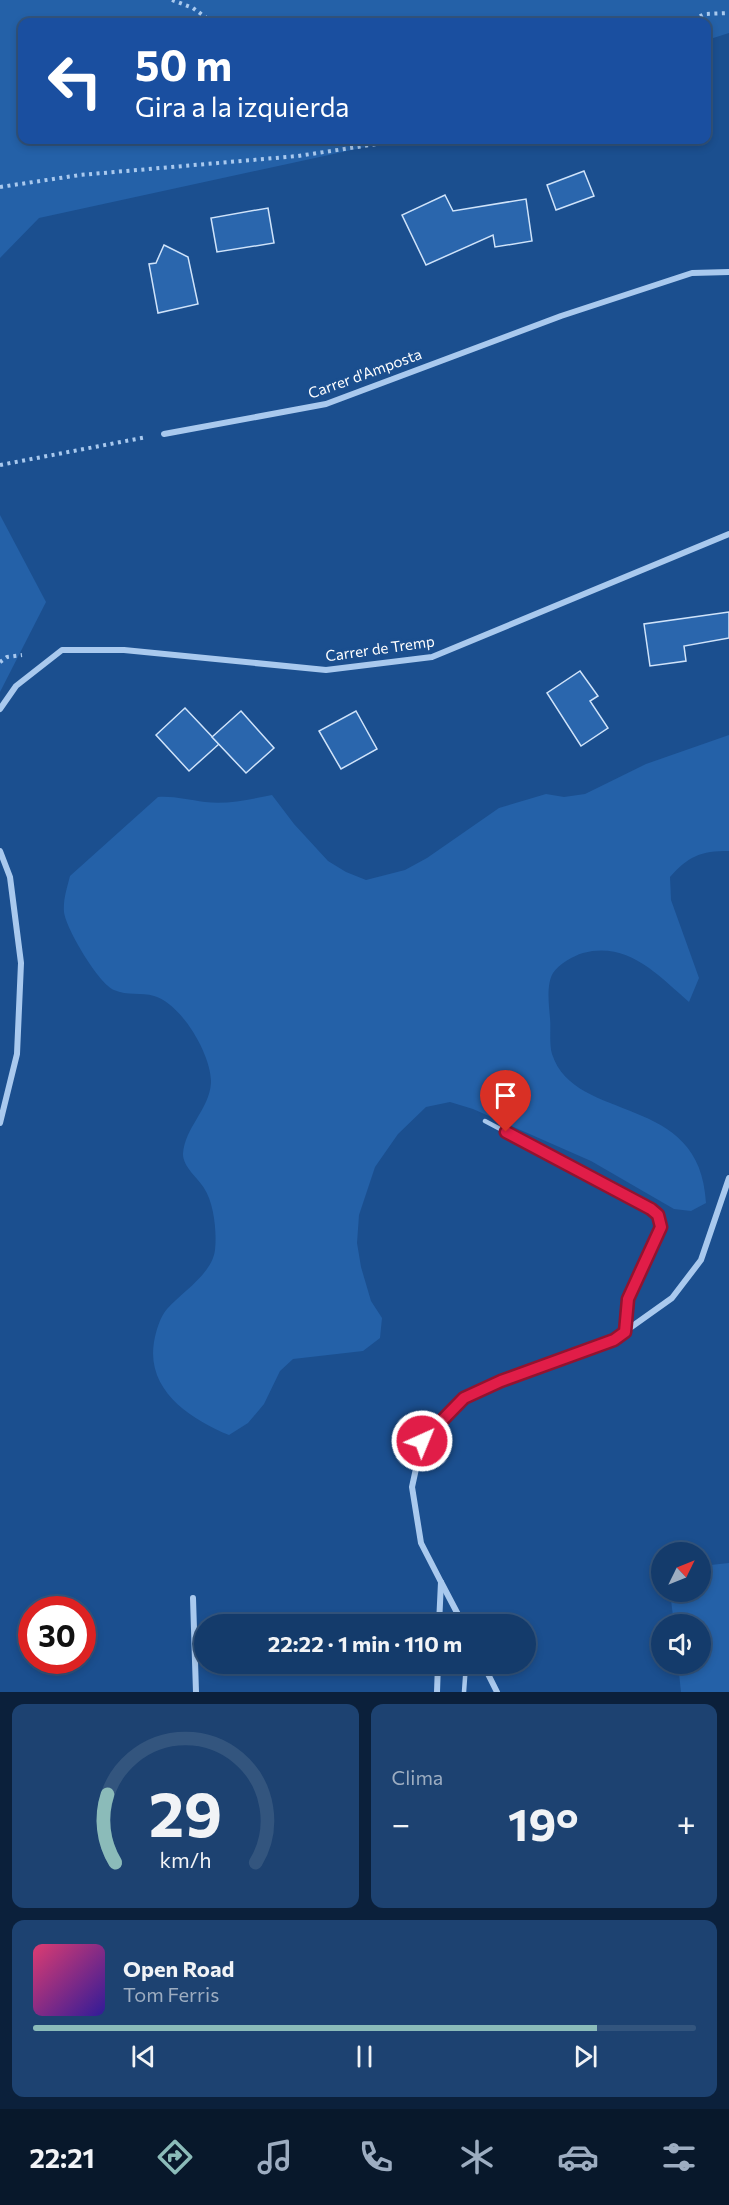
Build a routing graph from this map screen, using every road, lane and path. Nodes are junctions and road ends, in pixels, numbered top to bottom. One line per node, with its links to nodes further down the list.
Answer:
1 (172, 0): 3 (path)
2 (729, 13): 4 (path)
3 (207, 18)
4 (696, 18)
5 (377, 144): 6 (path)
6 (0, 187)
7 (729, 272): 8 (street, Carrer d'Amposta)
8 (164, 434): 9 (path)
9 (0, 465)
10 (729, 534): 11 (street, Carrer de Tremp)
11 (0, 709)
12 (0, 851): 14 (street)
13 (485, 1120): 16 (lane)
14 (0, 1123)
15 (729, 1178): 16 (street)
16 (625, 1332): 17 (street)
17 (441, 1582): 19 (street); 20 (street)
18 (193, 1598): 24 (street)
19 (439, 1614)
20 (458, 1614)
21 (438, 1674): 25 (street)
22 (465, 1674): 26 (lane)
23 (488, 1674): 27 (street)
24 (196, 1692)
25 (437, 1692)
26 (464, 1692)
27 (497, 1692)

